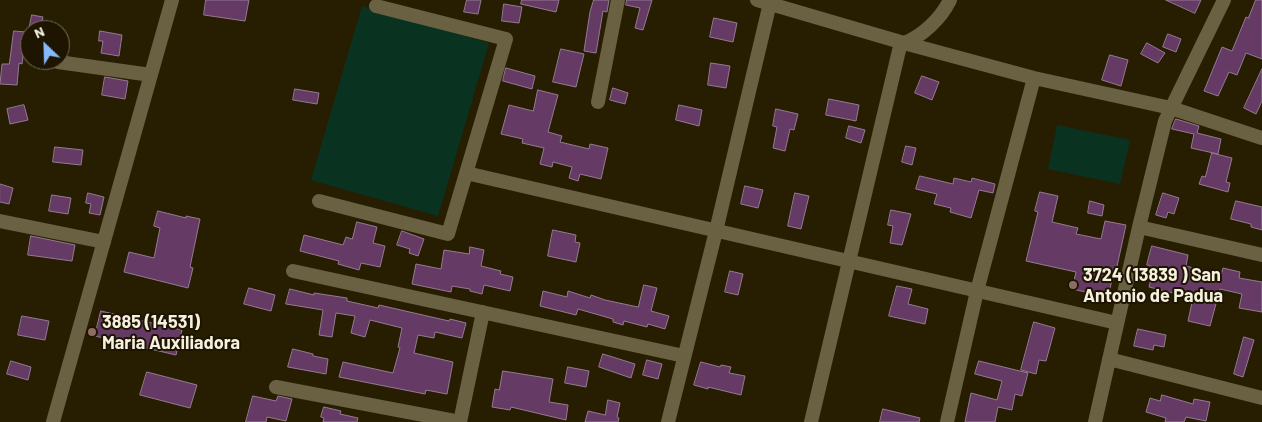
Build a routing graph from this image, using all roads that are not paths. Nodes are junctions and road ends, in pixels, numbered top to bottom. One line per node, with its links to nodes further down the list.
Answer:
1 (172, 0): 9 (street)
2 (618, 0): 11 (street)
3 (950, 0): 7 (street)
4 (1224, 0): 12 (street)
5 (763, 2): 7 (street); 18 (street)
6 (376, 6): 14 (street)
7 (902, 42): 10 (street); 21 (street)
8 (70, 64): 9 (street)
9 (150, 75): 19 (street)
10 (1034, 78): 12 (street); 23 (street)
11 (598, 102)
12 (1171, 108): 13 (street); 17 (street)
13 (1262, 138)
14 (466, 173): 15 (street); 18 (street)
15 (319, 200)
16 (0, 221): 19 (street)
17 (1139, 227): 20 (street); 25 (street)
18 (716, 231): 21 (street); 26 (street)
19 (104, 242): 30 (street)
20 (1262, 255)
21 (849, 261): 23 (street); 33 (street)
22 (293, 271): 24 (street)
23 (977, 291): 25 (street); 34 (street)
24 (483, 312): 26 (street); 31 (street)
25 (1118, 323): 27 (street)
26 (684, 356): 32 (street)
27 (1109, 359): 29 (street); 35 (street)
28 (276, 387): 31 (street)
29 (1262, 398)
30 (53, 422)
31 (460, 422)
32 (668, 422)
33 (810, 422)
34 (947, 422)
35 (1095, 422)

